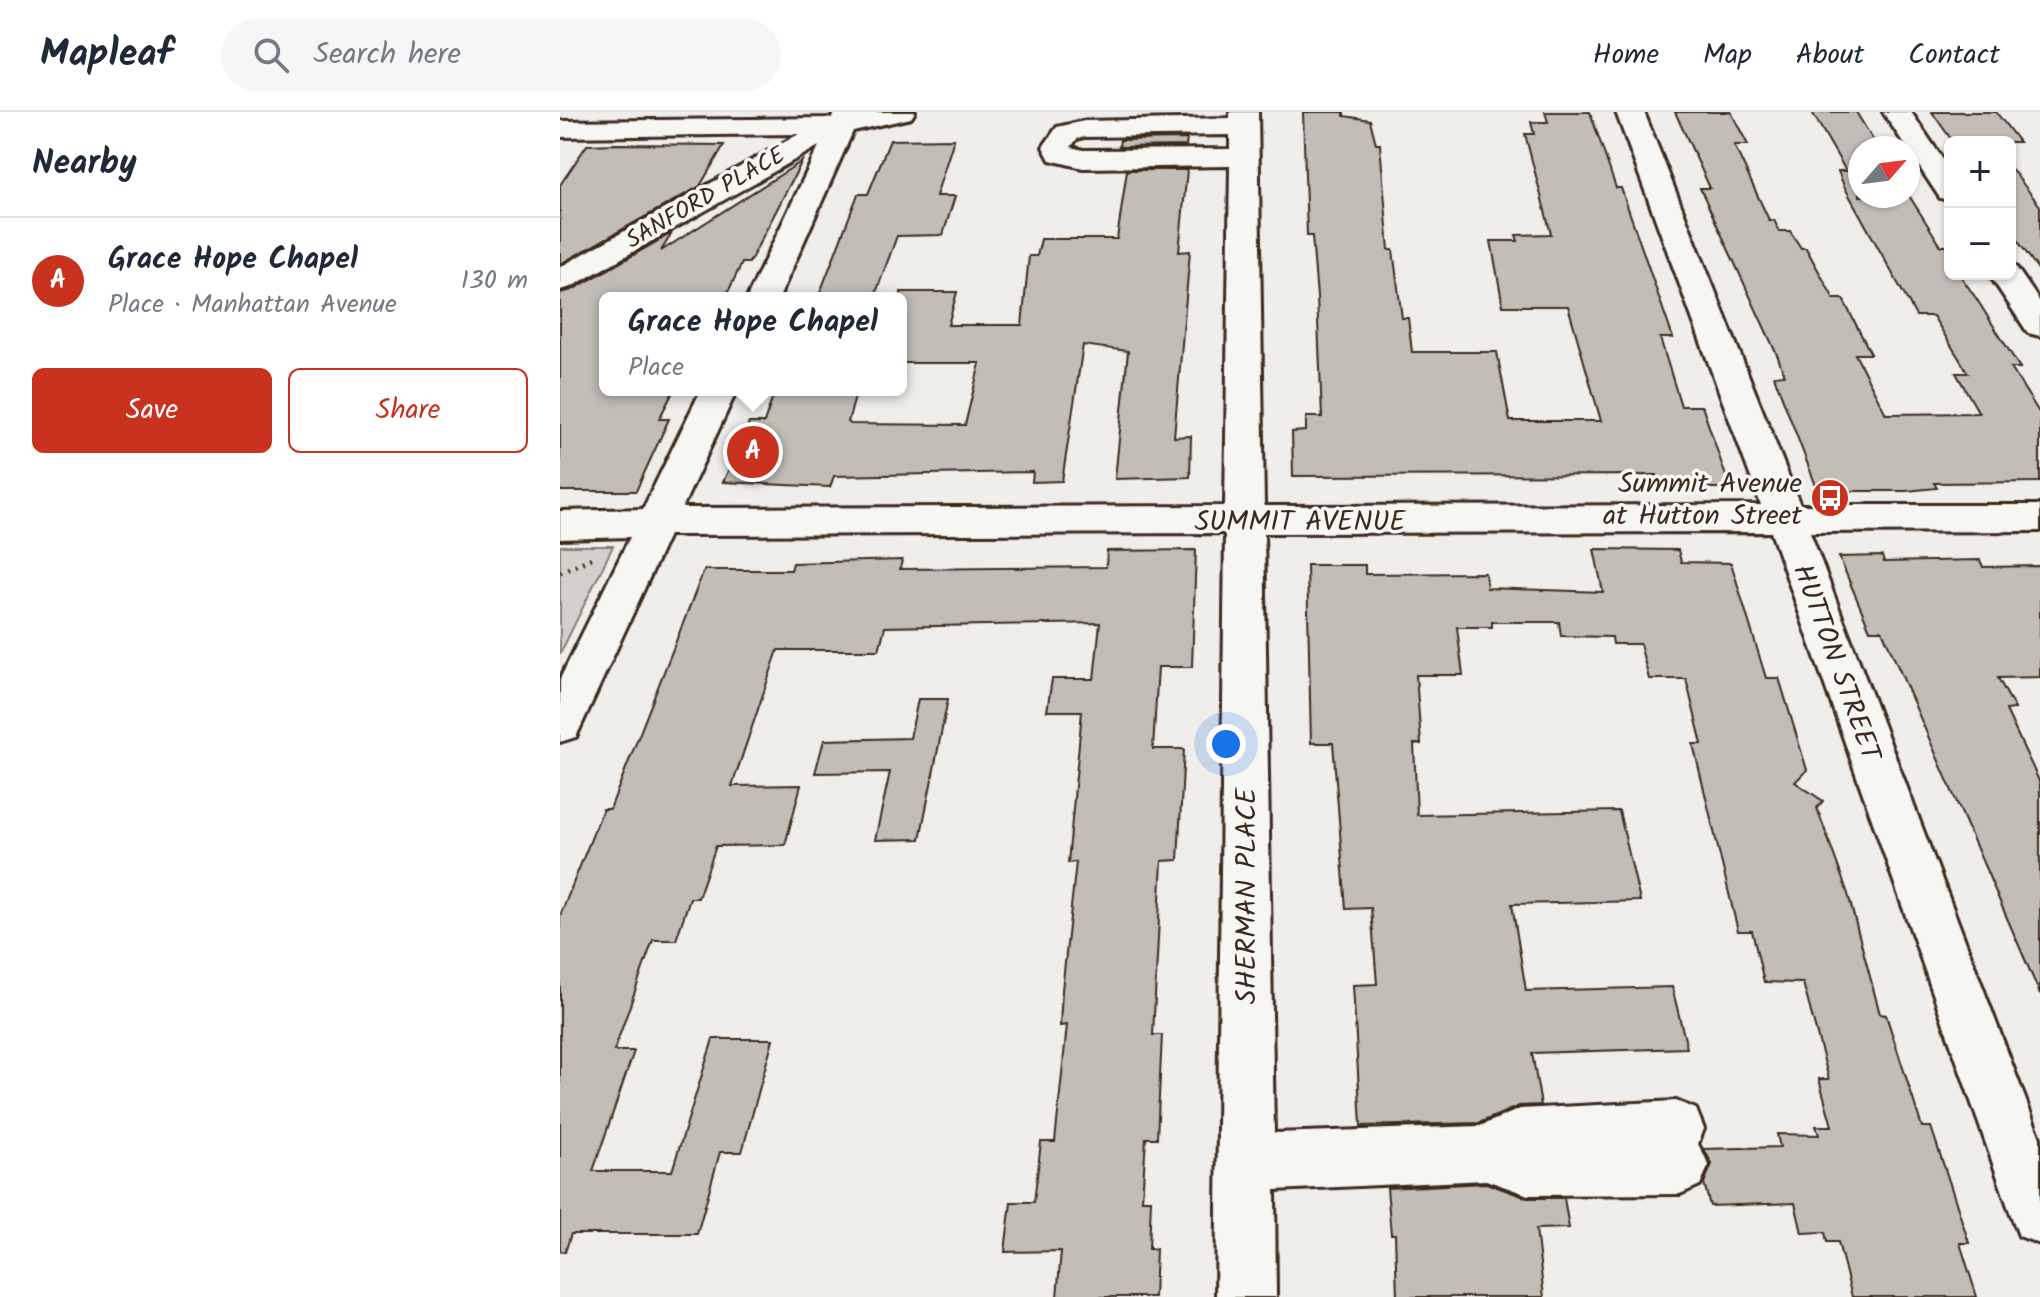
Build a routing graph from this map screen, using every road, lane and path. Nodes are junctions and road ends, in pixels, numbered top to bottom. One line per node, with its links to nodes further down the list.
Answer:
1 (901, 112): 4 (street, SANFORD PLACE)
2 (1630, 112): 13 (street, HUTTON STREET)
3 (1897, 112): 7 (street)
4 (846, 118): 5 (street); 8 (street, SANFORD PLACE); 10 (street)
5 (568, 128)
6 (1244, 132): 6 (street); 15 (street, SHERMAN PLACE)
7 (1944, 183)
8 (560, 280)
9 (2009, 280): 11 (street)
10 (766, 292)
11 (2040, 326)
12 (716, 396): 16 (street)
13 (1785, 517): 14 (street, SUMMIT AVENUE); 15 (street, SUMMIT AVENUE); 23 (street, HUTTON STREET)
14 (2040, 518)
15 (1245, 521): 16 (street, SUMMIT AVENUE); 22 (street, SHERMAN PLACE)
16 (657, 523): 17 (street, SUMMIT AVENUE); 20 (street)
17 (560, 525)
18 (596, 556): 19 (path)
19 (560, 572)
20 (560, 724)
21 (1678, 1147): 22 (street)
22 (1246, 1162): 24 (street, SHERMAN PLACE)
23 (2040, 1215)
24 (1246, 1297)

